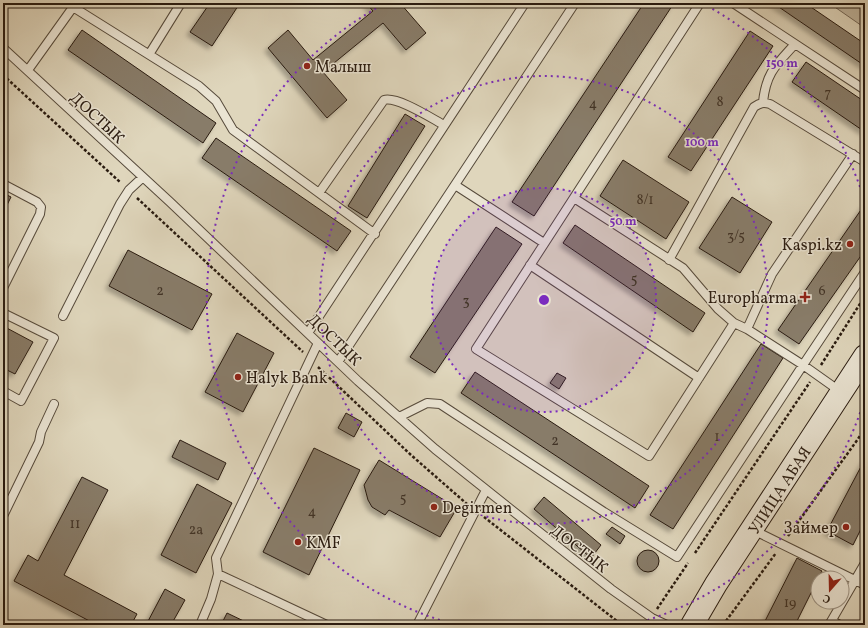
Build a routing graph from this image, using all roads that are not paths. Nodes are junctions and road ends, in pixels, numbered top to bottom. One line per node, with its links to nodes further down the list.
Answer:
1 (181, 3): 9 (lane)
2 (525, 3): 13 (lane)
3 (575, 3): 18 (lane)
4 (700, 3): 20 (lane)
5 (733, 3): 7 (lane)
6 (75, 5): 9 (lane); 10 (lane)
7 (795, 44): 11 (lane); 12 (lane)
8 (3, 48): 10 (lane, ДОСТЫК)
9 (150, 53): 19 (lane)
10 (28, 70): 16 (lane, ДОСТЫК)
11 (865, 90)
12 (764, 102): 14 (lane); 23 (lane)
13 (444, 125): 19 (lane); 21 (lane)
14 (853, 154): 15 (lane); 30 (lane)
15 (865, 162)
16 (143, 177): 28 (lane); 31 (lane, ДОСТЫК)
17 (3, 184): 26 (lane)
18 (455, 185): 22 (lane); 34 (lane)
19 (319, 193): 21 (lane)
20 (574, 198): 22 (lane); 23 (lane)
21 (375, 234): 31 (lane)
22 (544, 243): 24 (lane)
23 (669, 260): 29 (lane)
24 (530, 265): 36 (lane); 36 (lane)
25 (865, 272): 35 (lane)
26 (3, 288)
27 (3, 313): 37 (lane)
28 (64, 316)
29 (734, 323): 30 (lane); 36 (lane)
30 (747, 329): 35 (lane)
31 (308, 333): 32 (lane, ДОСТЫК)
32 (318, 343): 34 (lane, ДОСТЫК); 45 (lane)
33 (865, 356): 38 (street, УЛИЦА АБАЯ)
34 (338, 362): 40 (lane, ДОСТЫК)
35 (803, 365): 38 (lane); 40 (lane)
36 (699, 378)
37 (3, 391)
38 (842, 392): 43 (street, УЛИЦА АБАЯ)
39 (54, 404): 42 (lane)
40 (399, 417): 41 (lane, ДОСТЫК)
41 (486, 490): 51 (lane); 52 (lane, ДОСТЫК)
42 (3, 516)
43 (753, 530): 46 (lane); 53 (street, УЛИЦА АБАЯ)
44 (865, 563): 46 (lane)
45 (218, 574): 49 (lane); 50 (lane)
46 (854, 580): 47 (lane); 48 (lane)
47 (865, 585)
48 (830, 623): 54 (lane)
49 (200, 625)
50 (327, 625)
51 (417, 625)
52 (667, 625)
53 (692, 625)
54 (840, 625)

